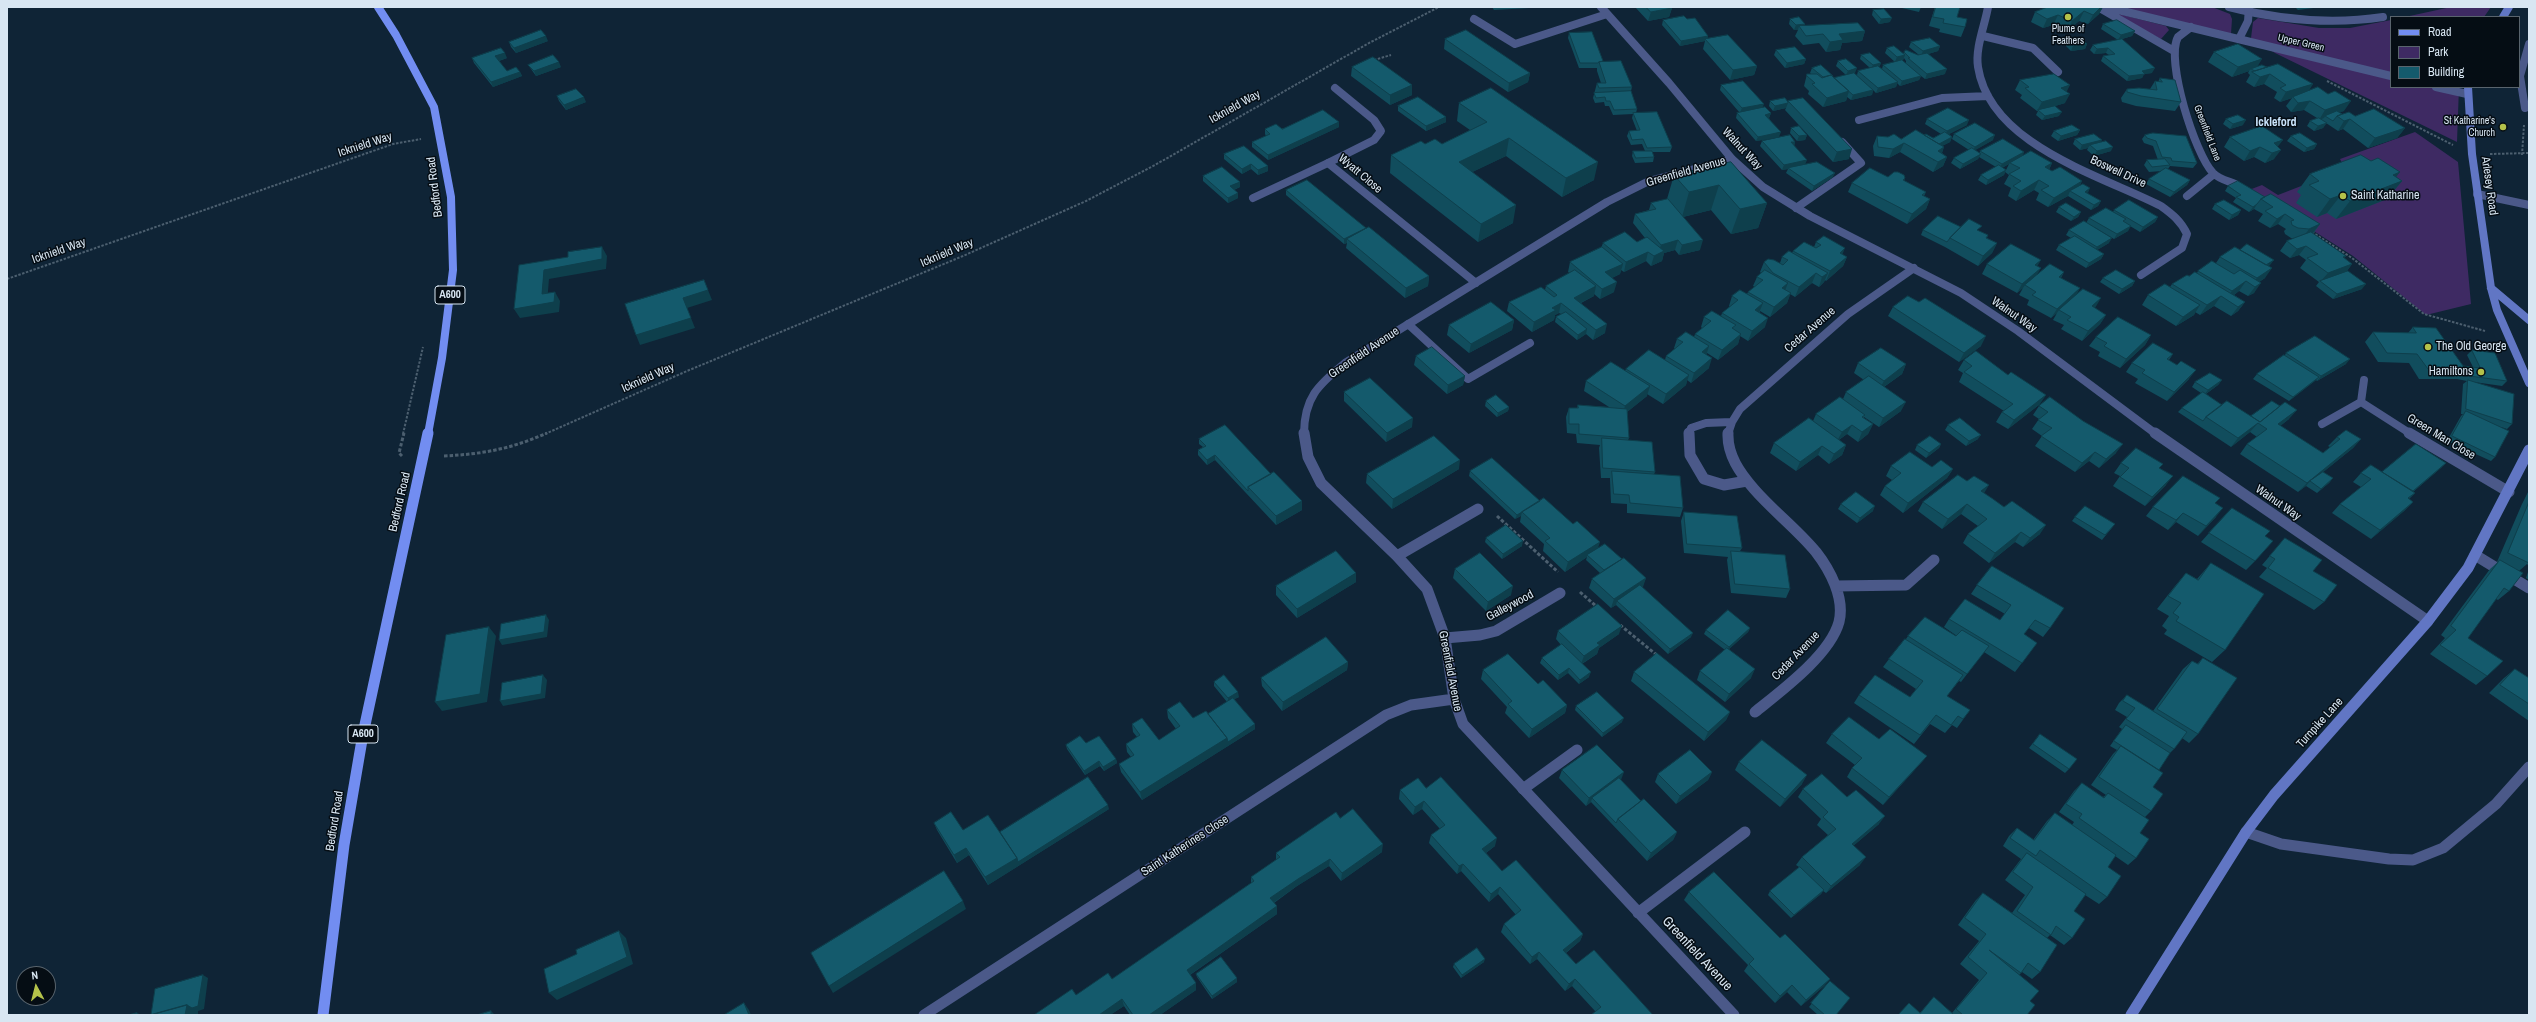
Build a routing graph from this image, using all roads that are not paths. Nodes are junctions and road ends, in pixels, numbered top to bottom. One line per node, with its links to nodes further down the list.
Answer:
1 (378, 7): 67 (main road, Bedford Road / A600)
2 (1988, 7): 13 (street, Boswell Drive)
3 (2098, 7): 16 (street)
4 (2106, 7): 12 (street, Upper Green)
5 (2229, 7): 7 (street)
6 (2509, 7): 9 (street)
7 (2249, 10): 10 (street); 14 (street)
8 (1604, 11): 11 (street, Walnut Way); 26 (street, Walnut Way)
9 (2504, 16)
10 (2383, 17)
11 (1474, 19)
12 (2191, 27): 14 (street, Upper Green); 16 (street)
13 (1983, 36): 17 (street); 22 (street, Boswell Drive)
14 (2239, 39): 18 (street, Upper Green)
15 (2525, 45): 23 (street)
16 (2174, 51): 28 (street, Greenfield Lane)
17 (2058, 72)
18 (2390, 76)
19 (1335, 88): 27 (street, Wyatt Close)
20 (2444, 88): 21 (street)
21 (2468, 91): 30 (street, Arlesey Road)
22 (1988, 96): 24 (street); 36 (street, Boswell Drive)
23 (2524, 108)
24 (1859, 120)
25 (1836, 135): 34 (street)
26 (1732, 159): 34 (street, Walnut Way); 37 (street, Greenfield Avenue)
27 (1328, 163): 32 (street); 37 (street, Wyatt Close)
28 (2214, 174): 29 (street, Greenfield Lane); 31 (street, Greenfield Lane)
29 (2235, 184)
30 (2477, 194): 33 (street); 38 (street, Arlesey Road)
31 (2187, 196)
32 (1253, 198)
33 (2529, 205)
34 (1796, 208): 35 (street, Walnut Way)
35 (1914, 268): 45 (street, Cedar Avenue); 57 (street, Walnut Way)
36 (2141, 275)
37 (1476, 283): 40 (street, Greenfield Avenue)
38 (2491, 288): 39 (street); 43 (street, Arlesey Road)
39 (2529, 320)
40 (1408, 324): 41 (street); 52 (street, Greenfield Avenue)
41 (1530, 343)
42 (2364, 380): 44 (street)
43 (2529, 383)
44 (2361, 402): 46 (street); 49 (street, Green Man Close)
45 (1731, 422): 48 (street, Cedar Avenue); 48 (street)
46 (2322, 424)
47 (2529, 450): 49 (street, Turnpike Lane)
48 (1747, 482): 54 (street, Cedar Avenue)
49 (2510, 492): 51 (street, Turnpike Lane)
50 (1478, 509): 52 (street)
51 (2475, 555): 55 (street); 57 (street, Turnpike Lane)
52 (1397, 556): 58 (street, Greenfield Avenue)
53 (1934, 560): 54 (street)
54 (1836, 586): 60 (street, Cedar Avenue)
55 (2529, 588)
56 (1560, 593): 58 (street, Galleywood)
57 (2428, 621): 65 (street, Turnpike Lane)
58 (1446, 638): 59 (street, Greenfield Avenue)
59 (1454, 699): 63 (street, Greenfield Avenue); 68 (street, Saint Katherines Close)
60 (1755, 712)
61 (1577, 750): 63 (street)
62 (2529, 767): 65 (street)
63 (1523, 789): 66 (street, Greenfield Avenue)
64 (1745, 832): 66 (street)
65 (2246, 832): 70 (street, Turnpike Lane)
66 (1638, 913): 69 (street, Greenfield Avenue)
67 (323, 1015)
68 (924, 1015)
69 (1734, 1015)
70 (2131, 1015)

